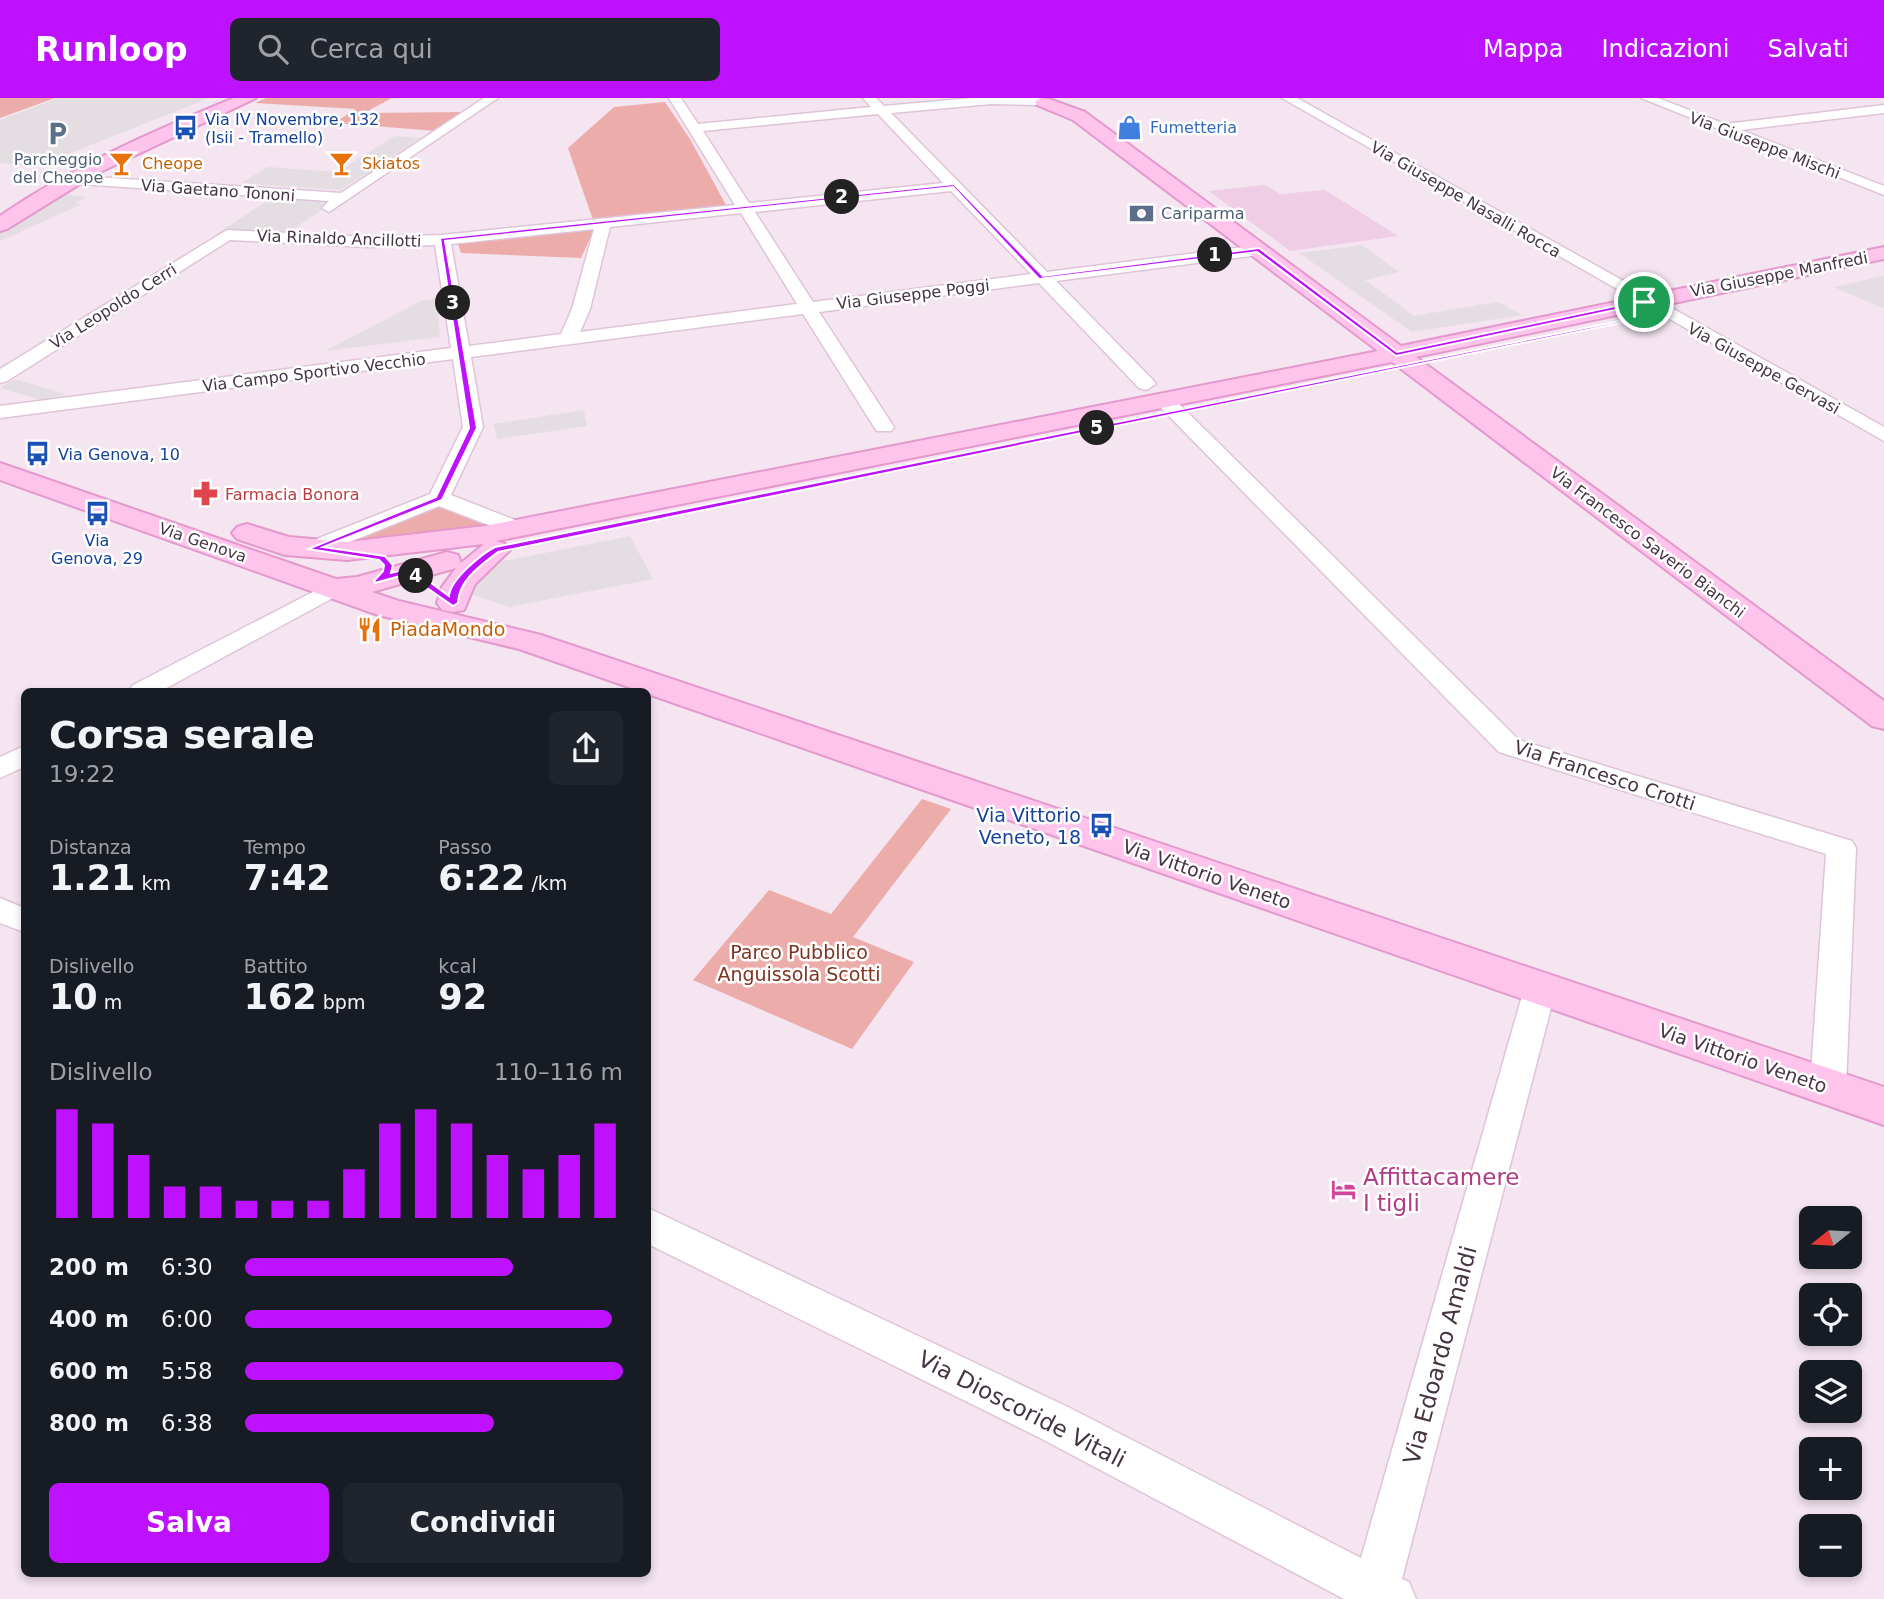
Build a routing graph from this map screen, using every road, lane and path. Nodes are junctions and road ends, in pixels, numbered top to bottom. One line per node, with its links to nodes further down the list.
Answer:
1 (233, 98): 12 (main road)
2 (241, 98): 12 (main road)
3 (248, 98): 18 (main road)
4 (492, 98): 22 (street)
5 (675, 98): 15 (street)
6 (869, 98): 14 (street)
7 (1288, 98): 34 (street, Via Giuseppe Nasalli Rocca)
8 (1647, 98): 16 (street, Via Giuseppe Mischi)
9 (996, 99): 10 (street); 14 (street)
10 (1035, 100): 11 (main road, Via Francesco Saverio Bianchi)
11 (1076, 104): 30 (main road, Via Francesco Saverio Bianchi)
12 (209, 107): 17 (main road)
13 (1884, 109): 16 (street)
14 (881, 110): 15 (street); 20 (street)
15 (694, 128): 23 (street)
16 (1721, 129): 21 (street, Via Giuseppe Mischi)
17 (135, 136): 18 (main road); 19 (main road)
18 (97, 163): 19 (main road)
19 (59, 179): 22 (street, Via Gaetano Tononi); 24 (main road); 26 (main road)
20 (954, 186): 23 (street, Via Rinaldo Ancillotti); 33 (street)
21 (1884, 191)
22 (344, 198): 28 (street)
23 (744, 208): 25 (street, Via Rinaldo Ancillotti); 35 (street)
24 (0, 215)
25 (604, 221): 29 (street, Via Rinaldo Ancillotti); 37 (street)
26 (0, 225)
27 (227, 235): 28 (street, Via Rinaldo Ancillotti); 40 (street, Via Leopoldo Cerri)
28 (288, 236): 29 (street, Via Rinaldo Ancillotti)
29 (442, 240): 38 (street)
30 (1259, 250): 33 (street, Via Giuseppe Poggi); 39 (main road, Via Francesco Saverio Bianchi)
31 (1884, 253): 34 (main road, Via Giuseppe Manfredi)
32 (1884, 270): 36 (main road, Via Giuseppe Manfredi)
33 (1041, 278): 35 (street, Via Giuseppe Poggi); 42 (street)
34 (1644, 302): 36 (street, Via Giuseppe Gervasi); 39 (main road, Via Giuseppe Manfredi)
35 (809, 307): 37 (street, Via Giuseppe Poggi); 45 (street)
36 (1666, 313): 39 (main road, Via Giuseppe Manfredi); 46 (street, Via Giuseppe Gervasi)
37 (568, 339): 38 (street, Via Campo Sportivo Vecchio)
38 (461, 353): 43 (street, Via Campo Sportivo Vecchio); 49 (street)
39 (1404, 360): 42 (main road, Via Giuseppe Manfredi); 59 (main road, Via Francesco Saverio Bianchi)
40 (0, 377)
41 (0, 398): 43 (street)
42 (1162, 398): 50 (main road, Via Giuseppe Manfredi); 52 (main road, Via Giuseppe Manfredi); 65 (street, Via Francesco Crotti)
43 (22, 408): 44 (street)
44 (0, 410)
45 (884, 427)
46 (1884, 435)
47 (0, 449): 51 (main road, Via Genova)
48 (0, 471): 55 (main road, Via Genova)
49 (439, 498): 50 (street); 51 (street)
50 (517, 529): 53 (main road, Via Giuseppe Manfredi)
51 (312, 549): 53 (main road, Via Giuseppe Manfredi)
52 (495, 550): 54 (main road, Via Genova); 56 (main road)
53 (347, 551): 54 (main road, Via Genova)
54 (389, 570): 55 (main road, Via Genova); 56 (main road, Via Genova)
55 (334, 588): 57 (main road, Via Vittorio Veneto); 58 (street)
56 (453, 603): 57 (main road, Via Vittorio Veneto)
57 (530, 642): 64 (main road, Via Vittorio Veneto)
58 (148, 688)
59 (1884, 718)
60 (21, 757): 61 (street)
61 (0, 769)
62 (0, 909): 63 (street)
63 (21, 920)
64 (1540, 989): 65 (main road, Via Vittorio Veneto); 68 (street, Via Edoardo Amaldi)
65 (1828, 1087): 66 (main road, Via Vittorio Veneto)
66 (1884, 1106)
67 (651, 1226): 68 (street, Via Dioscoride Vitali)
68 (1380, 1596)

